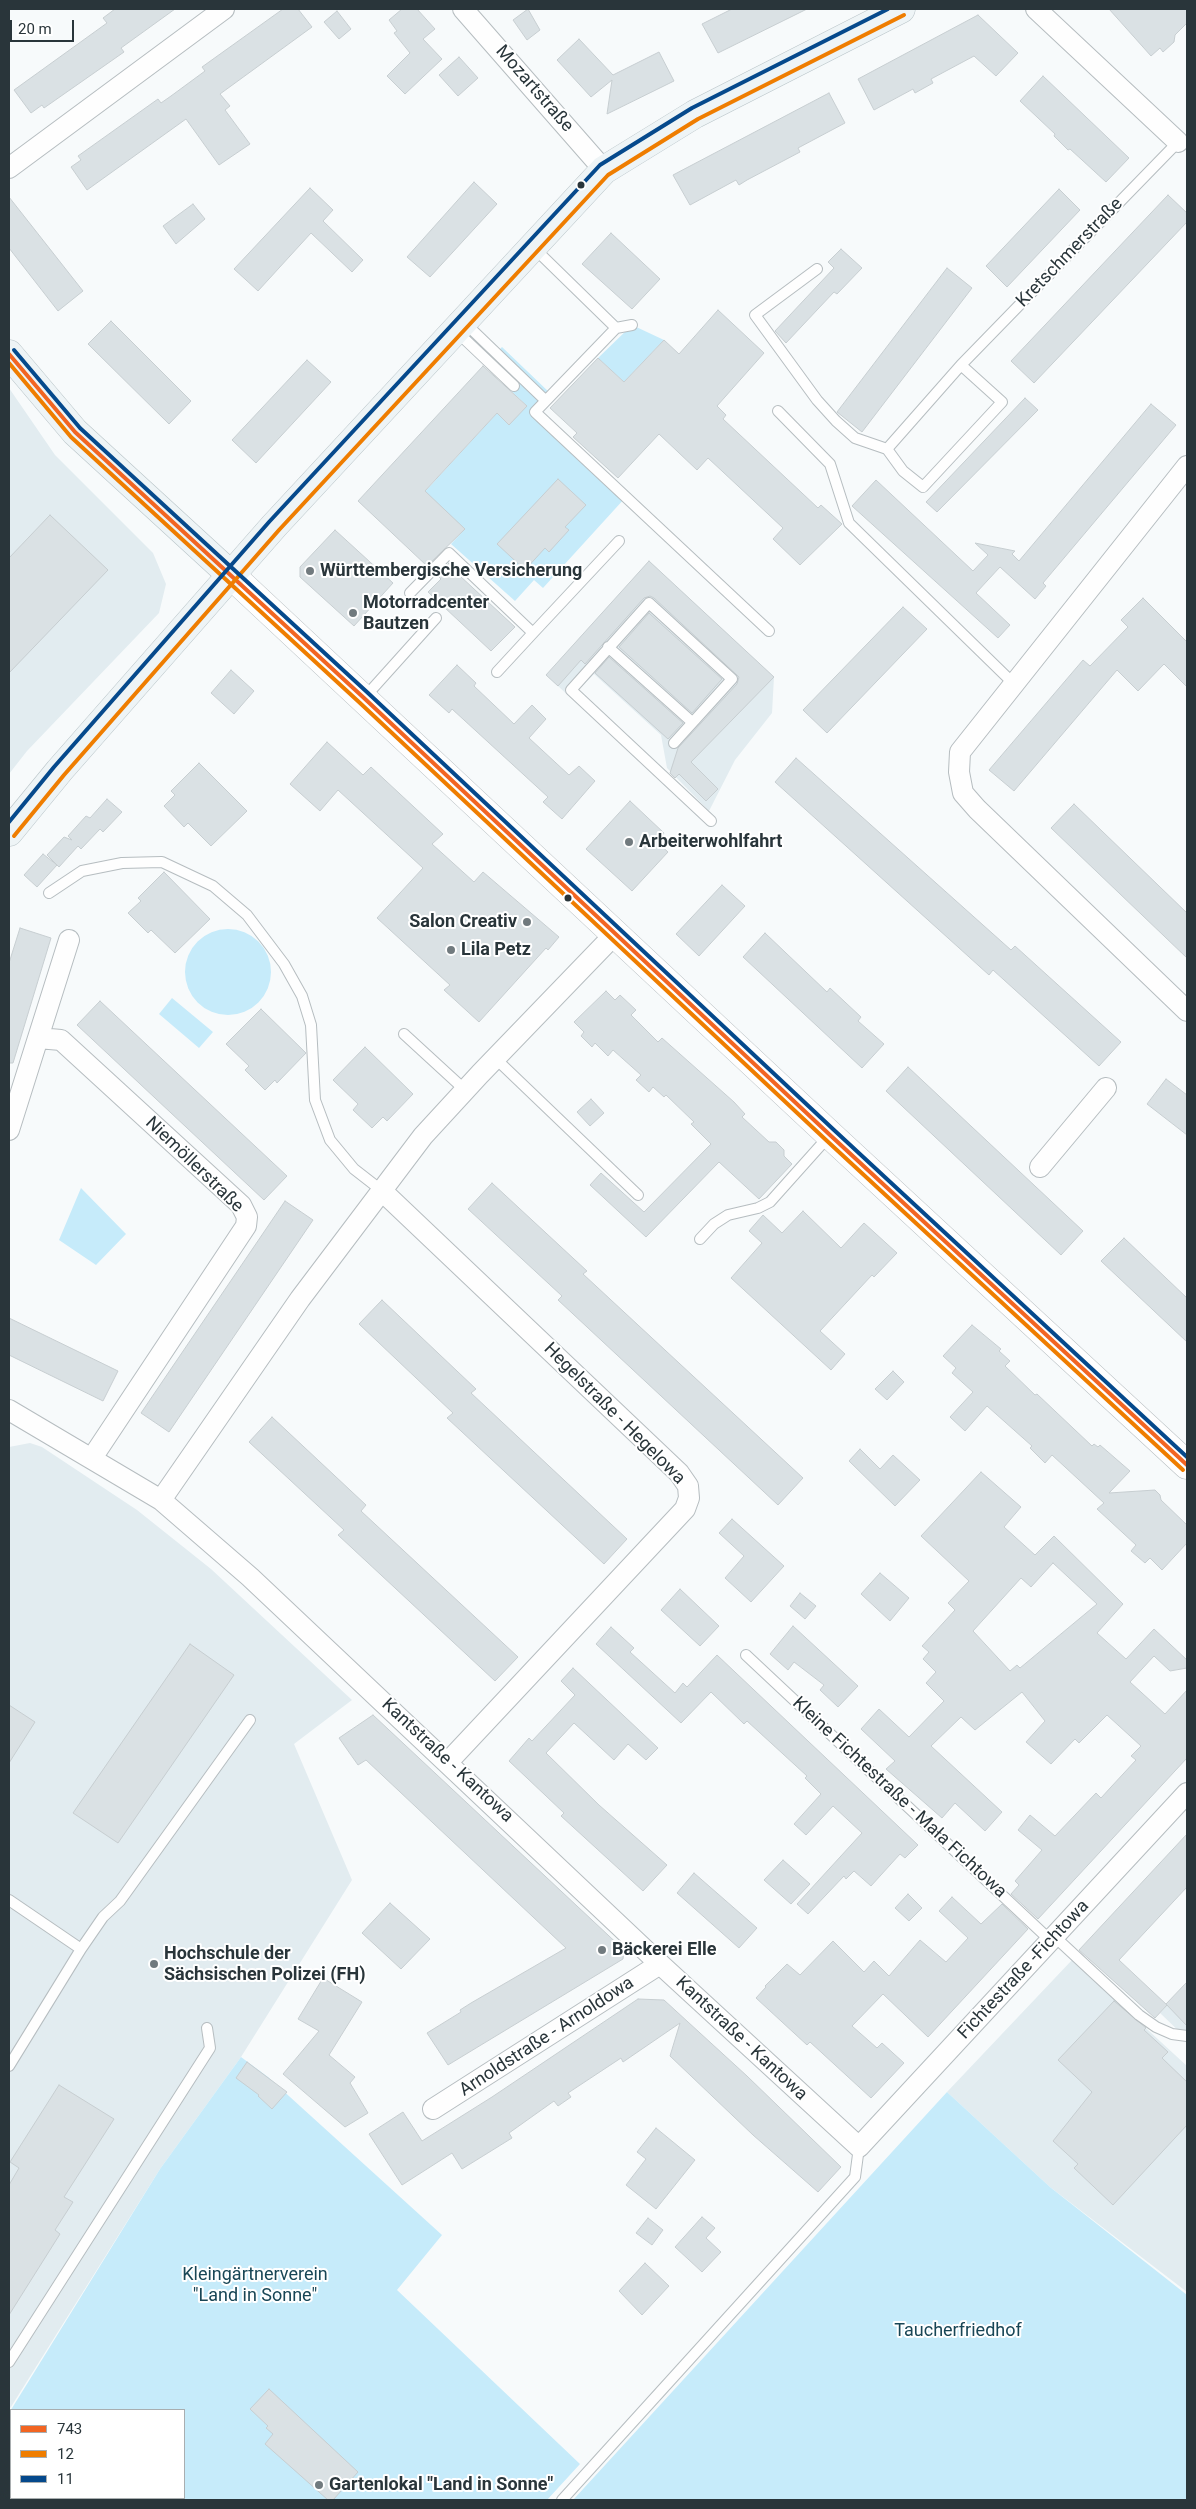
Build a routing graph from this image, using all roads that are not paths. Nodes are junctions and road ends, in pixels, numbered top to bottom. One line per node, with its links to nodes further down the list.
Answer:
1 (224, 9): 6 (street)
2 (464, 9): 7 (street, Mozartstraße)
3 (901, 9): 7 (main road)
4 (1036, 9): 5 (street)
5 (1178, 142): 14 (lane, Kretschmerstraße)
6 (9, 168)
7 (604, 170): 8 (main road)
8 (533, 247): 10 (main road); 12 (lane)
9 (817, 269): 18 (lane)
10 (459, 326): 15 (lane); 16 (lane); 21 (main road)
11 (632, 326): 12 (lane)
12 (616, 328): 16 (lane)
13 (9, 354): 21 (main road)
14 (961, 365): 18 (lane, Kretschmerstraße); 18 (lane)
15 (514, 386)
16 (546, 400): 24 (lane)
17 (778, 411): 28 (lane)
18 (887, 449)
19 (1187, 466): 28 (street)
20 (619, 541): 25 (lane)
21 (231, 575): 29 (main road); 33 (main road)
22 (410, 593): 25 (lane)
23 (436, 618): 29 (lane)
24 (769, 631)
25 (533, 632): 27 (lane)
26 (608, 647): 30 (lane); 30 (lane); 32 (lane)
27 (497, 672)
28 (1014, 684): 37 (street)
29 (364, 698): 35 (main road)
30 (692, 722): 31 (lane)
31 (674, 742)
32 (711, 821)
33 (9, 832)
34 (49, 893): 46 (lane)
35 (616, 933): 40 (street); 44 (main road)
36 (69, 940): 39 (street)
37 (1187, 1011)
38 (404, 1034): 42 (lane)
39 (38, 1038): 43 (street); 50 (street, Niemöllerstraße)
40 (495, 1058): 42 (street); 47 (lane)
41 (1106, 1088): 45 (street)
42 (465, 1090): 46 (street)
43 (9, 1130)
44 (830, 1135): 48 (lane); 51 (main road)
45 (1040, 1167)
46 (381, 1190): 52 (street); 55 (street, Hegelstraße - Hegelowa)
47 (638, 1195)
48 (700, 1239)
49 (9, 1410): 50 (street, Kantstraße - Kantowa)
50 (92, 1458): 52 (street, Kantstraße - Kantowa)
51 (1187, 1465)
52 (161, 1500): 55 (street, Kantstraße - Kantowa)
53 (746, 1654): 58 (lane, Kleine Fichtestraße - Mała Fichtowa)
54 (250, 1720): 59 (lane)
55 (448, 1762): 60 (street, Kantstraße - Kantowa)
56 (1187, 1793): 58 (street, Fichtestraße -Fichtowa)
57 (9, 1900): 59 (lane)
58 (1053, 1939): 62 (lane, Kleine Fichtestraße - Mała Fichtowa); 65 (street, Fichtestraße -Fichtowa)
59 (82, 1948): 63 (lane)
60 (660, 1964): 64 (street, Arnoldstraße - Arnoldowa); 65 (street, Kantstraße - Kantowa)
61 (207, 2028): 66 (lane)
62 (1187, 2036)
63 (9, 2066)
64 (433, 2109)
65 (859, 2147): 67 (lane)
66 (9, 2362)
67 (562, 2500)

